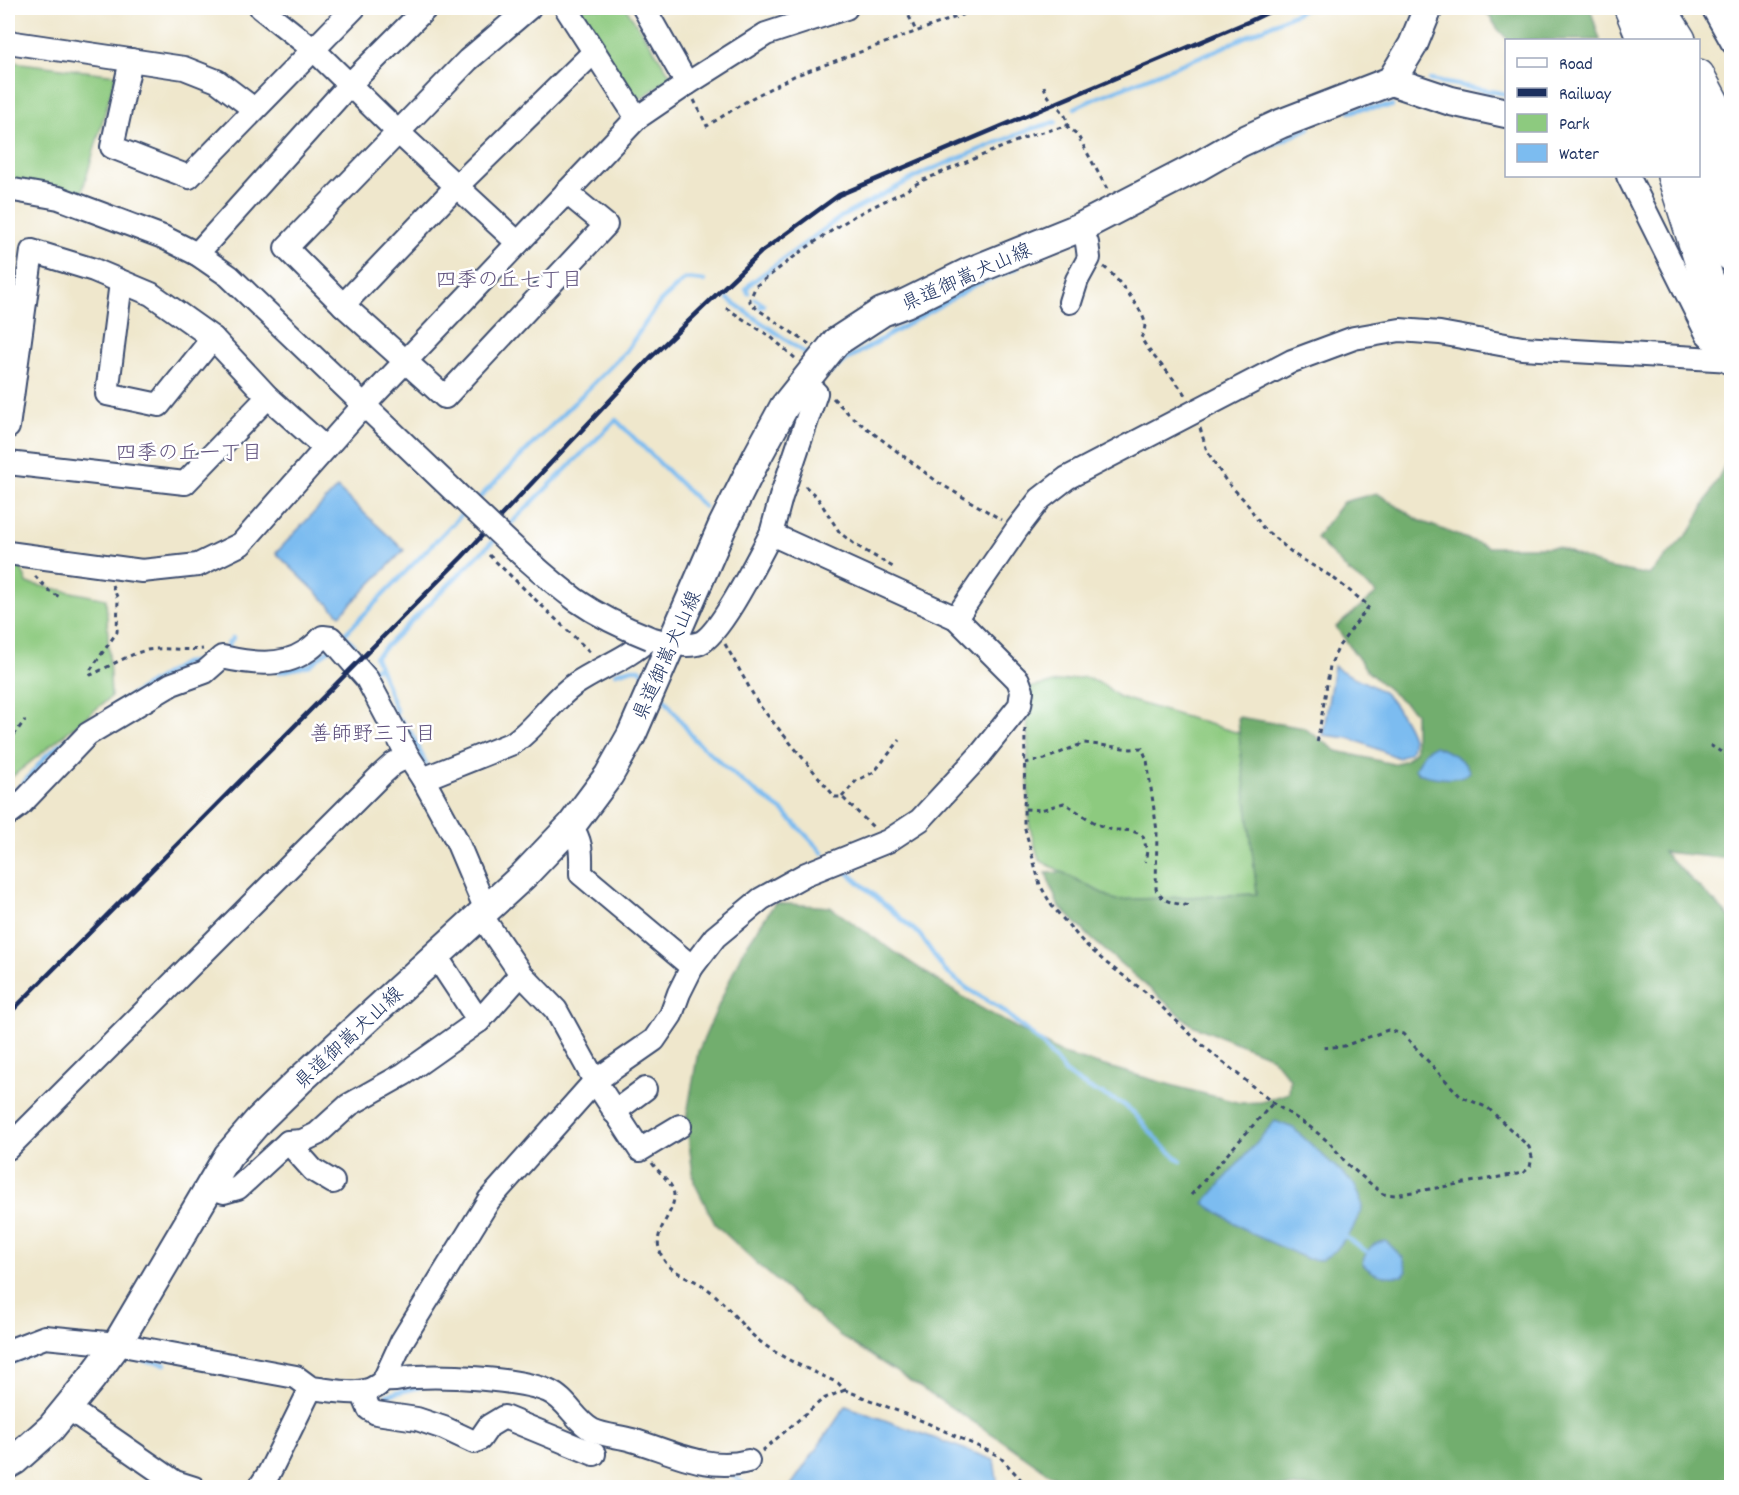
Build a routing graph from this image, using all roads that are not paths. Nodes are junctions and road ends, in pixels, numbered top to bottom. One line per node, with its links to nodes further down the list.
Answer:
1 (261, 8): 19 (street)
2 (354, 8): 19 (street)
3 (426, 8): 25 (street)
4 (529, 8): 30 (street)
5 (566, 8): 20 (street)
6 (846, 8): 24 (street)
7 (1428, 8): 23 (main road)
8 (1626, 8): 13 (highway)
9 (1631, 8): 14 (highway)
10 (1657, 8): 15 (highway); 16 (highway)
11 (1713, 8): 18 (street)
12 (650, 9): 24 (street)
13 (1633, 39)
14 (1644, 39)
15 (1669, 39)
16 (1678, 39)
17 (8, 42): 21 (street)
18 (1731, 42)
19 (314, 50): 25 (street); 26 (street)
20 (594, 51): 28 (street); 35 (street)
21 (131, 60): 26 (street); 26 (street)
22 (1700, 80): 31 (highway)
23 (1391, 81): 27 (main road); 39 (main road, 県道御嵩犬山線)
24 (687, 84): 28 (street)
25 (349, 85): 30 (street); 41 (street)
26 (254, 109)
27 (1505, 112)
28 (637, 118): 37 (street)
29 (1700, 118): 38 (highway)
30 (399, 134): 35 (street); 45 (street)
31 (1731, 138)
32 (1628, 177): 48 (street)
33 (1674, 177): 48 (highway)
34 (1700, 177): 42 (highway)
35 (456, 187): 40 (street); 45 (street)
36 (8, 189): 41 (street)
37 (566, 192): 40 (street); 49 (street)
38 (1731, 194)
39 (1084, 239): 44 (street); 50 (main road, 県道御嵩犬山線)
40 (518, 243): 49 (street)
41 (197, 254): 52 (street)
42 (1731, 255)
43 (121, 282): 46 (street); 47 (street); 47 (street)
44 (1070, 302)
45 (343, 305): 49 (street)
46 (14, 330): 53 (street)
47 (213, 338): 51 (street)
48 (1731, 359): 58 (street)
49 (405, 362): 52 (street)
50 (813, 375): 56 (street); 59 (main road, 県道御嵩犬山線)
51 (268, 396): 54 (street); 55 (street)
52 (363, 406): 54 (street); 59 (street, bridge)
53 (8, 427)
54 (325, 448): 57 (street)
55 (8, 463)
56 (771, 534): 58 (street); 59 (street)
57 (8, 553)
58 (956, 618): 66 (street)
59 (660, 642): 61 (street); 63 (main road, 県道御嵩犬山線)
60 (408, 756): 61 (street); 62 (street); 74 (street)
61 (423, 779): 64 (street)
62 (8, 814)
63 (571, 826): 64 (main road, 県道御嵩犬山線); 66 (street)
64 (484, 912): 65 (main road, 県道御嵩犬山線); 67 (street)
65 (435, 956): 68 (street); 76 (main road, 県道御嵩犬山線)
66 (692, 967): 69 (street)
67 (520, 974): 68 (street); 69 (street)
68 (479, 1021): 73 (street)
69 (595, 1081): 71 (street); 79 (street)
70 (645, 1089): 71 (street)
71 (614, 1112): 72 (street)
72 (680, 1126)
73 (288, 1142): 75 (street); 76 (street)
74 (8, 1148)
75 (333, 1182)
76 (210, 1187): 77 (main road, 県道御嵩犬山線)
77 (117, 1344): 78 (street); 80 (street); 82 (main road, 県道御嵩犬山線)
78 (8, 1351)
79 (384, 1380): 81 (street); 84 (street)
80 (311, 1388): 81 (street); 87 (street)
81 (362, 1392): 83 (street)
82 (68, 1408): 85 (main road, 県道御嵩犬山線); 86 (street)
83 (594, 1454)
84 (748, 1461)
85 (8, 1464)
86 (194, 1488)
87 (259, 1488)

